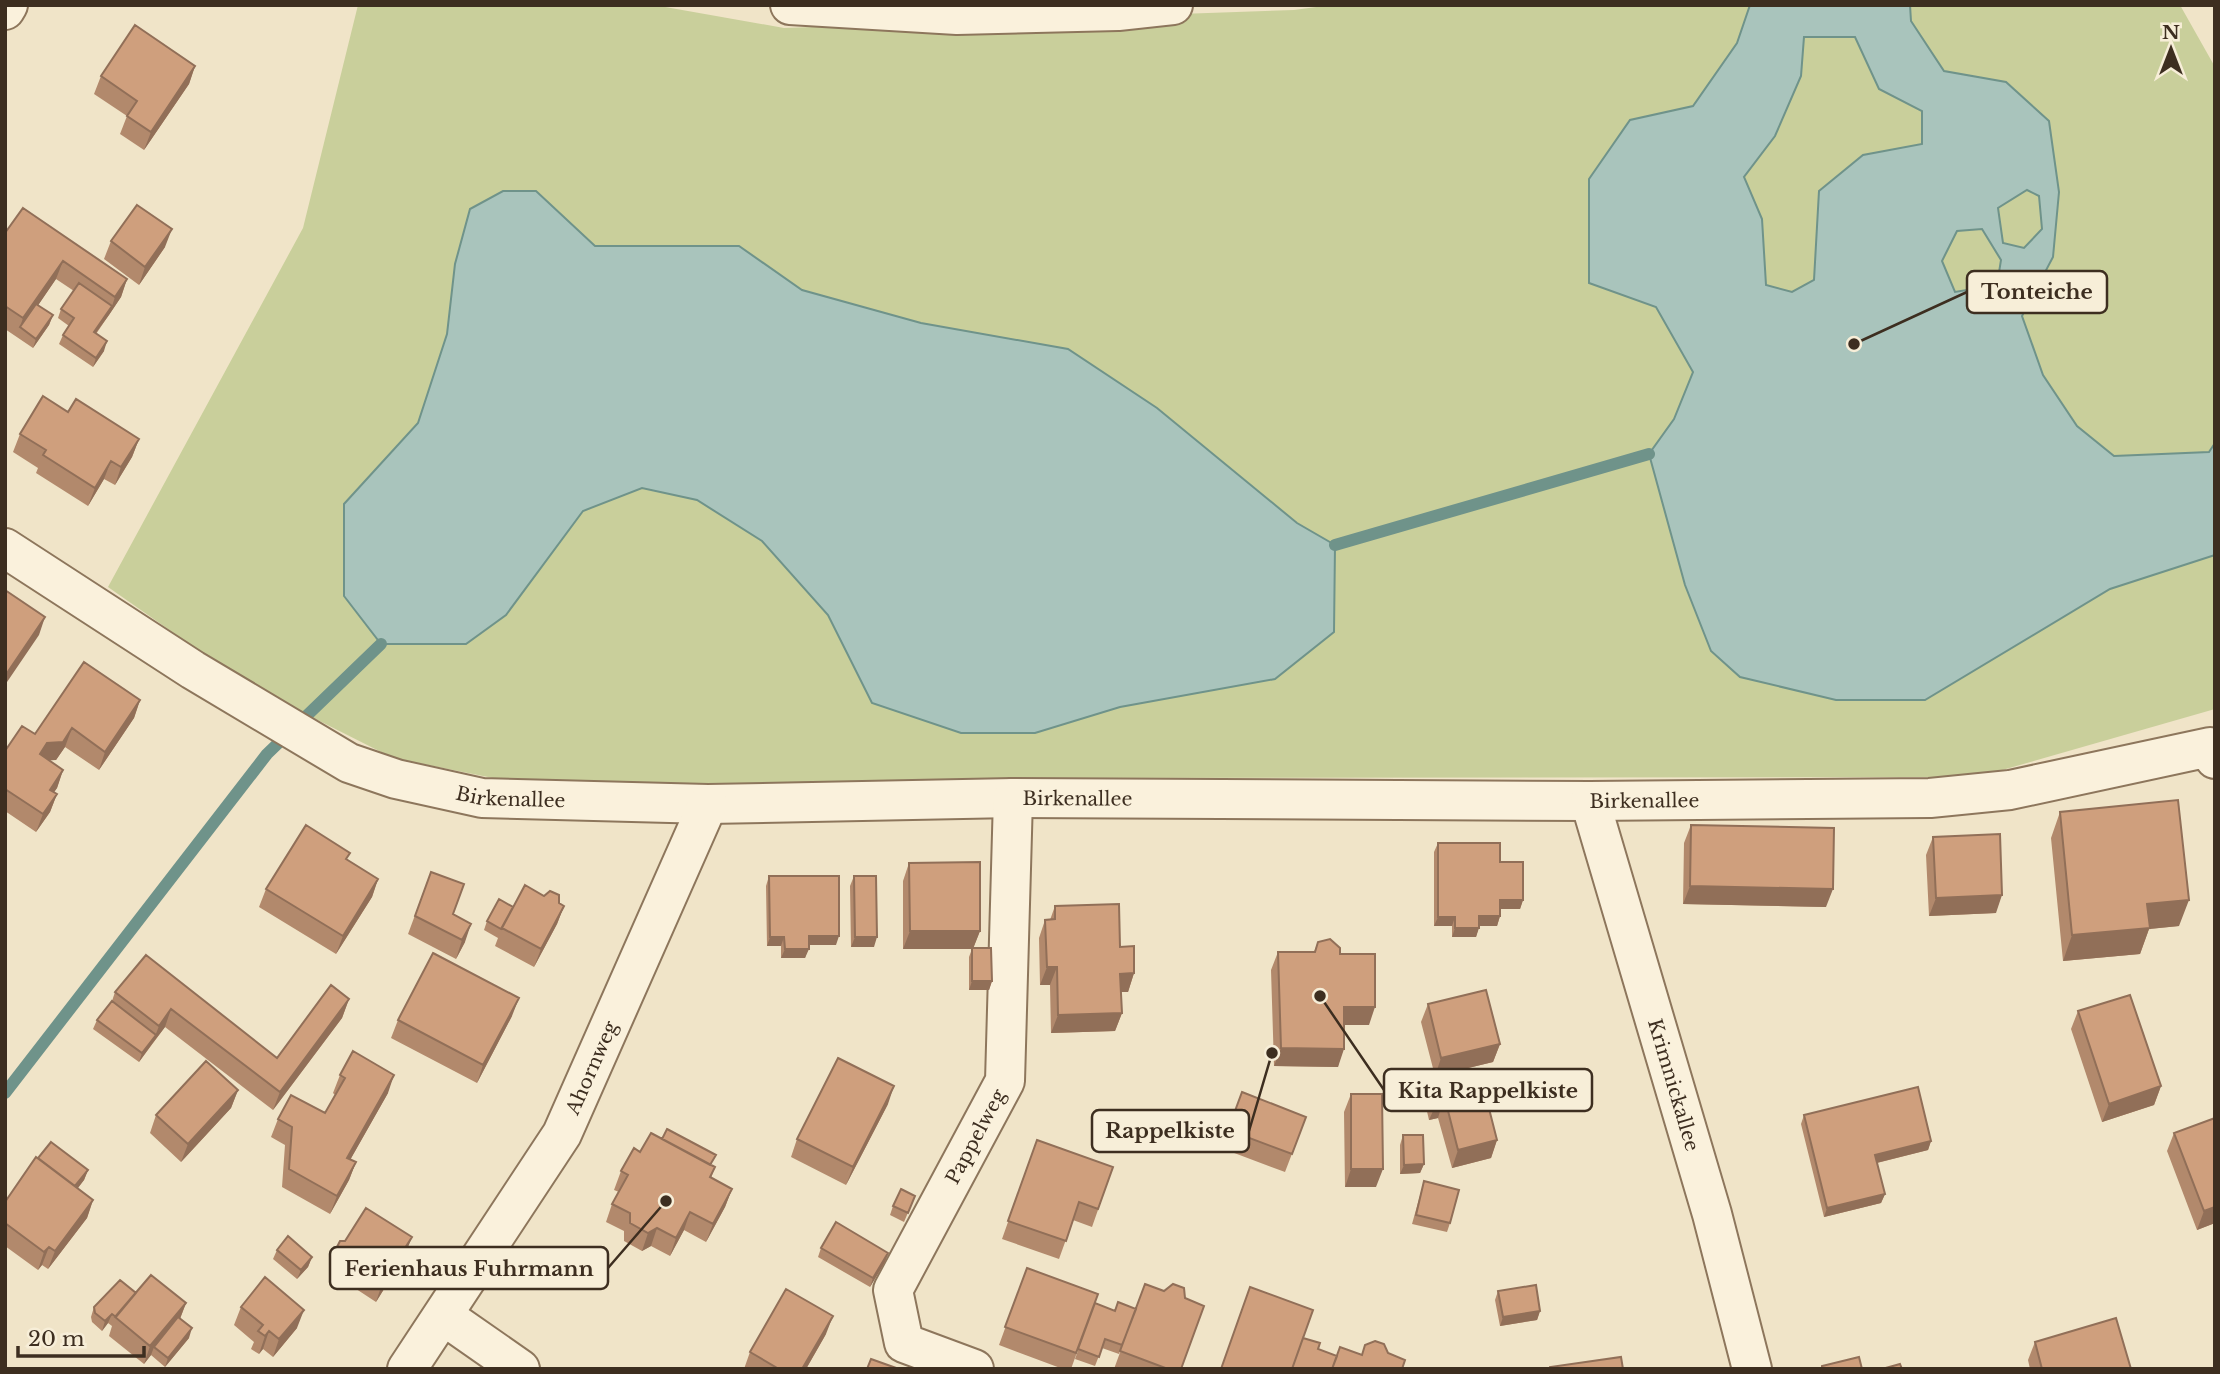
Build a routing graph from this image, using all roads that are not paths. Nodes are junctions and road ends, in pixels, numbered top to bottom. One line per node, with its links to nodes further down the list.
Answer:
1 (8, 5): 4 (street)
2 (790, 5): 3 (street)
3 (1173, 5)
4 (5, 10)
5 (5, 548): 9 (street, Birkenallee)
6 (2212, 753): 8 (street, Birkenallee)
7 (1013, 799): 8 (street, Birkenallee); 9 (street, Birkenallee); 13 (street, Pappelweg)
8 (1590, 801): 14 (street, Krimnickallee)
9 (708, 804): 10 (street, Ahornweg)
10 (444, 1316): 11 (street, Ahornweg); 12 (street)
11 (407, 1369)
12 (520, 1369)
13 (974, 1369)
14 (1752, 1369)

